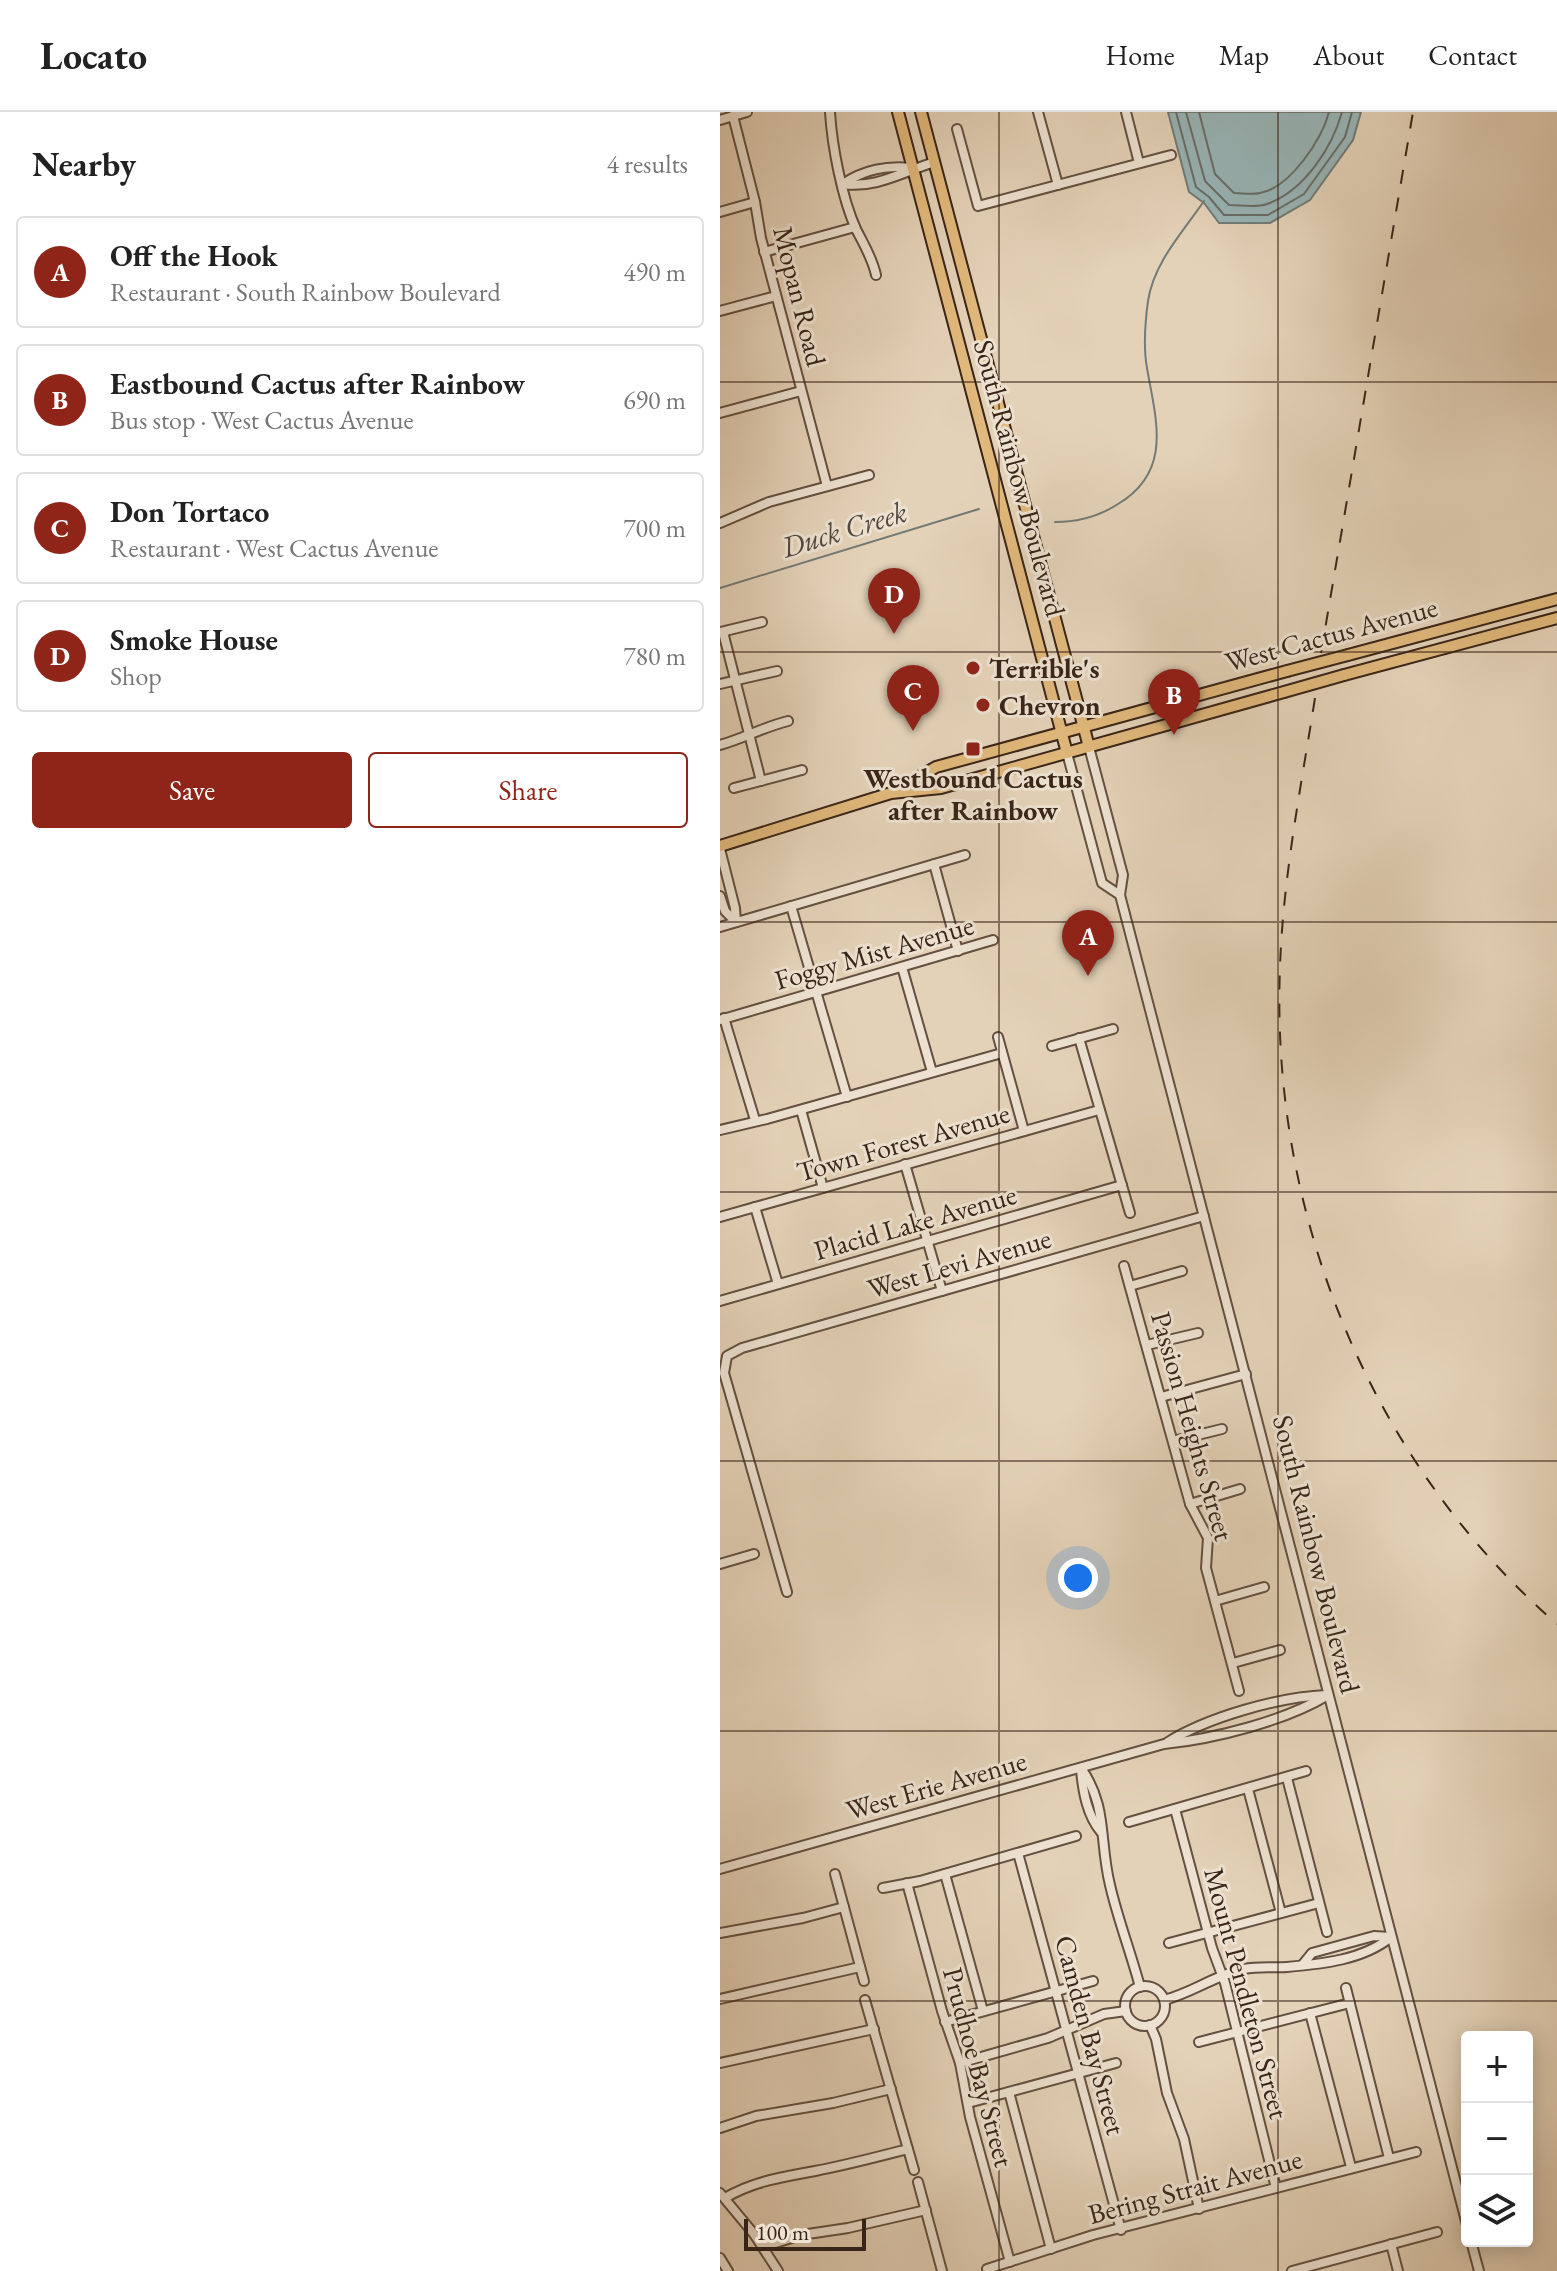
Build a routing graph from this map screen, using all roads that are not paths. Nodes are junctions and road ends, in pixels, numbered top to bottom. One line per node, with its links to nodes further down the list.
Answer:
1 (747, 112): 7 (street)
2 (830, 112): 14 (street)
3 (921, 112): 11 (main road, South Rainbow Boulevard)
4 (1038, 112): 15 (street)
5 (1126, 112): 12 (street)
6 (901, 113): 13 (main road, South Rainbow Boulevard)
7 (733, 116): 8 (street); 16 (street, Mopan Road)
8 (720, 120)
9 (957, 129): 15 (street)
10 (1171, 155): 12 (street)
11 (935, 162): 13 (street); 36 (main road, South Rainbow Boulevard)
12 (1139, 163): 15 (street)
13 (913, 168): 14 (street); 37 (main road, South Rainbow Boulevard)
14 (843, 184): 18 (street)
15 (1058, 185)
16 (755, 202): 17 (street); 19 (street, Mopan Road)
17 (720, 212)
18 (855, 227): 19 (street); 20 (street)
19 (764, 252): 21 (street, Mopan Road)
20 (876, 275)
21 (776, 296): 22 (street); 23 (street, Mopan Road)
22 (720, 311)
23 (801, 391): 24 (street); 26 (street, Mopan Road)
24 (720, 413)
25 (869, 475): 26 (street)
26 (827, 486): 27 (street)
27 (720, 523)
28 (1557, 599): 36 (main road, West Cactus Avenue, bridge)
29 (1557, 618): 40 (main road, West Cactus Avenue, bridge)
30 (762, 622): 31 (street)
31 (722, 632): 33 (street)
32 (777, 671): 33 (street)
33 (736, 681): 34 (street); 38 (street)
34 (720, 684)
35 (788, 721): 38 (street)
36 (1084, 725): 37 (main road, West Cactus Avenue); 40 (main road, South Rainbow Boulevard)
37 (1061, 731): 41 (main road, South Rainbow Boulevard); 45 (main road, West Cactus Avenue)
38 (750, 734): 39 (street); 43 (street)
39 (720, 745)
40 (1089, 747): 41 (main road, West Cactus Avenue); 49 (street, South Rainbow Boulevard)
41 (1067, 753): 45 (main road, West Cactus Avenue); 49 (street, South Rainbow Boulevard)
42 (802, 770): 43 (street)
43 (761, 781): 44 (street)
44 (734, 788)
45 (891, 793): 46 (main road, West Cactus Avenue)
46 (720, 848): 52 (street)
47 (965, 855): 48 (street)
48 (934, 864): 51 (street); 55 (street)
49 (1120, 895): 76 (street, South Rainbow Boulevard)
50 (720, 896): 52 (street)
51 (791, 906): 52 (street); 57 (street)
52 (736, 922): 53 (street)
53 (720, 927)
54 (993, 940): 55 (street, Foggy Mist Avenue)
55 (958, 951): 56 (street, Foggy Mist Avenue)
56 (902, 967): 57 (street, Foggy Mist Avenue); 64 (street)
57 (817, 992): 58 (street, Foggy Mist Avenue); 65 (street)
58 (722, 1019): 68 (street)
59 (1113, 1029): 61 (street)
60 (998, 1037): 63 (street)
61 (1079, 1038): 62 (street); 67 (street)
62 (1052, 1046)
63 (1002, 1053): 64 (street); 70 (street)
64 (932, 1072): 65 (street)
65 (847, 1097): 66 (street)
66 (801, 1110): 68 (street); 73 (street)
67 (1099, 1110): 70 (street, Town Forest Avenue); 72 (street)
68 (755, 1120): 69 (street)
69 (720, 1130)
70 (1024, 1131): 71 (street, Town Forest Avenue)
71 (905, 1164): 73 (street, Town Forest Avenue); 78 (street)
72 (1122, 1185): 75 (street); 78 (street, Placid Lake Avenue)
73 (823, 1188): 74 (street, Town Forest Avenue)
74 (755, 1207): 77 (street, Town Forest Avenue); 81 (street)
75 (1130, 1213)
76 (1204, 1216): 83 (street, West Levi Avenue); 87 (street, South Rainbow Boulevard)
77 (720, 1217)
78 (928, 1241): 81 (street, Placid Lake Avenue); 83 (street)
79 (1124, 1266): 82 (street, Passion Heights Street)
80 (1182, 1271): 82 (street)
81 (778, 1284): 84 (street, Placid Lake Avenue)
82 (1130, 1286): 86 (street, Passion Heights Street)
83 (942, 1291): 96 (street, West Levi Avenue)
84 (720, 1301)
85 (1198, 1333): 86 (street)
86 (1147, 1345): 88 (street, Passion Heights Street)
87 (1246, 1374): 88 (street); 101 (street, South Rainbow Boulevard)
88 (1161, 1397): 90 (street, Passion Heights Street)
89 (1222, 1429): 90 (street)
90 (1173, 1441): 92 (street, Passion Heights Street)
91 (1240, 1489): 92 (street)
92 (1190, 1504): 97 (street, Passion Heights Street)
93 (754, 1554): 94 (street)
94 (720, 1564)
95 (1264, 1587): 97 (street)
96 (787, 1592)
97 (1215, 1601): 99 (street, Passion Heights Street)
98 (1280, 1650): 99 (street)
99 (1233, 1663): 100 (street, Passion Heights Street)
100 (1239, 1691)
101 (1328, 1695): 102 (street, West Erie Avenue); 102 (street, West Erie Avenue); 122 (street, South Rainbow Boulevard)
102 (1164, 1744): 103 (street, West Erie Avenue)
103 (1081, 1768): 111 (street, West Erie Avenue); 128 (street)
104 (1306, 1771): 105 (street)
105 (1287, 1778): 106 (street); 116 (street)
106 (1248, 1789): 107 (street); 118 (street)
107 (1175, 1809): 108 (street); 121 (street, Mount Pendleton Street)
108 (1129, 1822)
109 (1076, 1836): 110 (street)
110 (1018, 1853): 113 (street); 130 (street, Camden Bay Street)
111 (720, 1869)
112 (835, 1874): 117 (street)
113 (945, 1874): 114 (street); 135 (street)
114 (907, 1883): 115 (street); 138 (street, Prudhoe Bay Street)
115 (883, 1888)
116 (1319, 1903): 118 (street); 119 (street)
117 (844, 1907): 120 (street); 124 (street)
118 (1281, 1913): 121 (street)
119 (1327, 1932)
120 (720, 1933)
121 (1208, 1933): 123 (street); 125 (street, Mount Pendleton Street)
122 (1391, 1937): 125 (street); 160 (street, South Rainbow Boulevard)
123 (1169, 1943)
124 (860, 1967): 126 (street); 131 (street)
125 (1221, 1976): 133 (street); 142 (street, Mount Pendleton Street)
126 (864, 1981)
127 (1093, 1981): 130 (street)
128 (1140, 1987): 133 (street); 136 (street)
129 (1346, 1988): 134 (street)
130 (1056, 1992): 135 (street); 141 (street, Camden Bay Street)
131 (720, 1999)
132 (865, 2000): 140 (street)
133 (1164, 2000): 139 (street)
134 (1350, 2003): 137 (street); 154 (street)
135 (983, 2011): 138 (street)
136 (1126, 2011): 139 (street); 141 (street)
137 (1310, 2013): 142 (street); 155 (street)
138 (945, 2022): 145 (street, Prudhoe Bay Street)
139 (1150, 2025): 161 (street)
140 (874, 2029): 144 (street); 148 (street)
141 (1067, 2031): 145 (street); 147 (street, Camden Bay Street)
142 (1236, 2032): 143 (street); 158 (street, Mount Pendleton Street)
143 (1199, 2042)
144 (720, 2063)
145 (960, 2063): 150 (street, Prudhoe Bay Street)
146 (1116, 2063): 147 (street)
147 (1078, 2073): 149 (street); 163 (street, Camden Bay Street)
148 (891, 2089): 151 (street); 152 (street)
149 (1009, 2092): 150 (street); 168 (street)
150 (968, 2103): 170 (street, Prudhoe Bay Street)
151 (720, 2128)
152 (908, 2149): 156 (street); 159 (street)
153 (1416, 2152): 154 (street, Bering Strait Avenue)
154 (1389, 2158): 155 (street, Bering Strait Avenue)
155 (1351, 2167): 158 (street, Bering Strait Avenue)
156 (914, 2170)
157 (918, 2182): 162 (street)
158 (1276, 2188): 161 (street, Bering Strait Avenue)
159 (722, 2196): 166 (street)
160 (1461, 2202)
161 (1199, 2209): 163 (street, Bering Strait Avenue)
162 (926, 2210): 166 (street); 172 (street)
163 (1121, 2230): 168 (street, Bering Strait Avenue)
164 (1437, 2232): 165 (street)
165 (1391, 2244): 175 (street); 176 (street)
166 (763, 2247): 174 (street)
167 (1473, 2247): 177 (street)
168 (1051, 2249): 170 (street, Bering Strait Avenue)
169 (720, 2258): 173 (street)
170 (1010, 2262): 171 (street, Bering Strait Avenue)
171 (987, 2269)
172 (939, 2270)
173 (728, 2271)
174 (778, 2271)
175 (1292, 2271)
176 (1398, 2271)
177 (1479, 2271)

